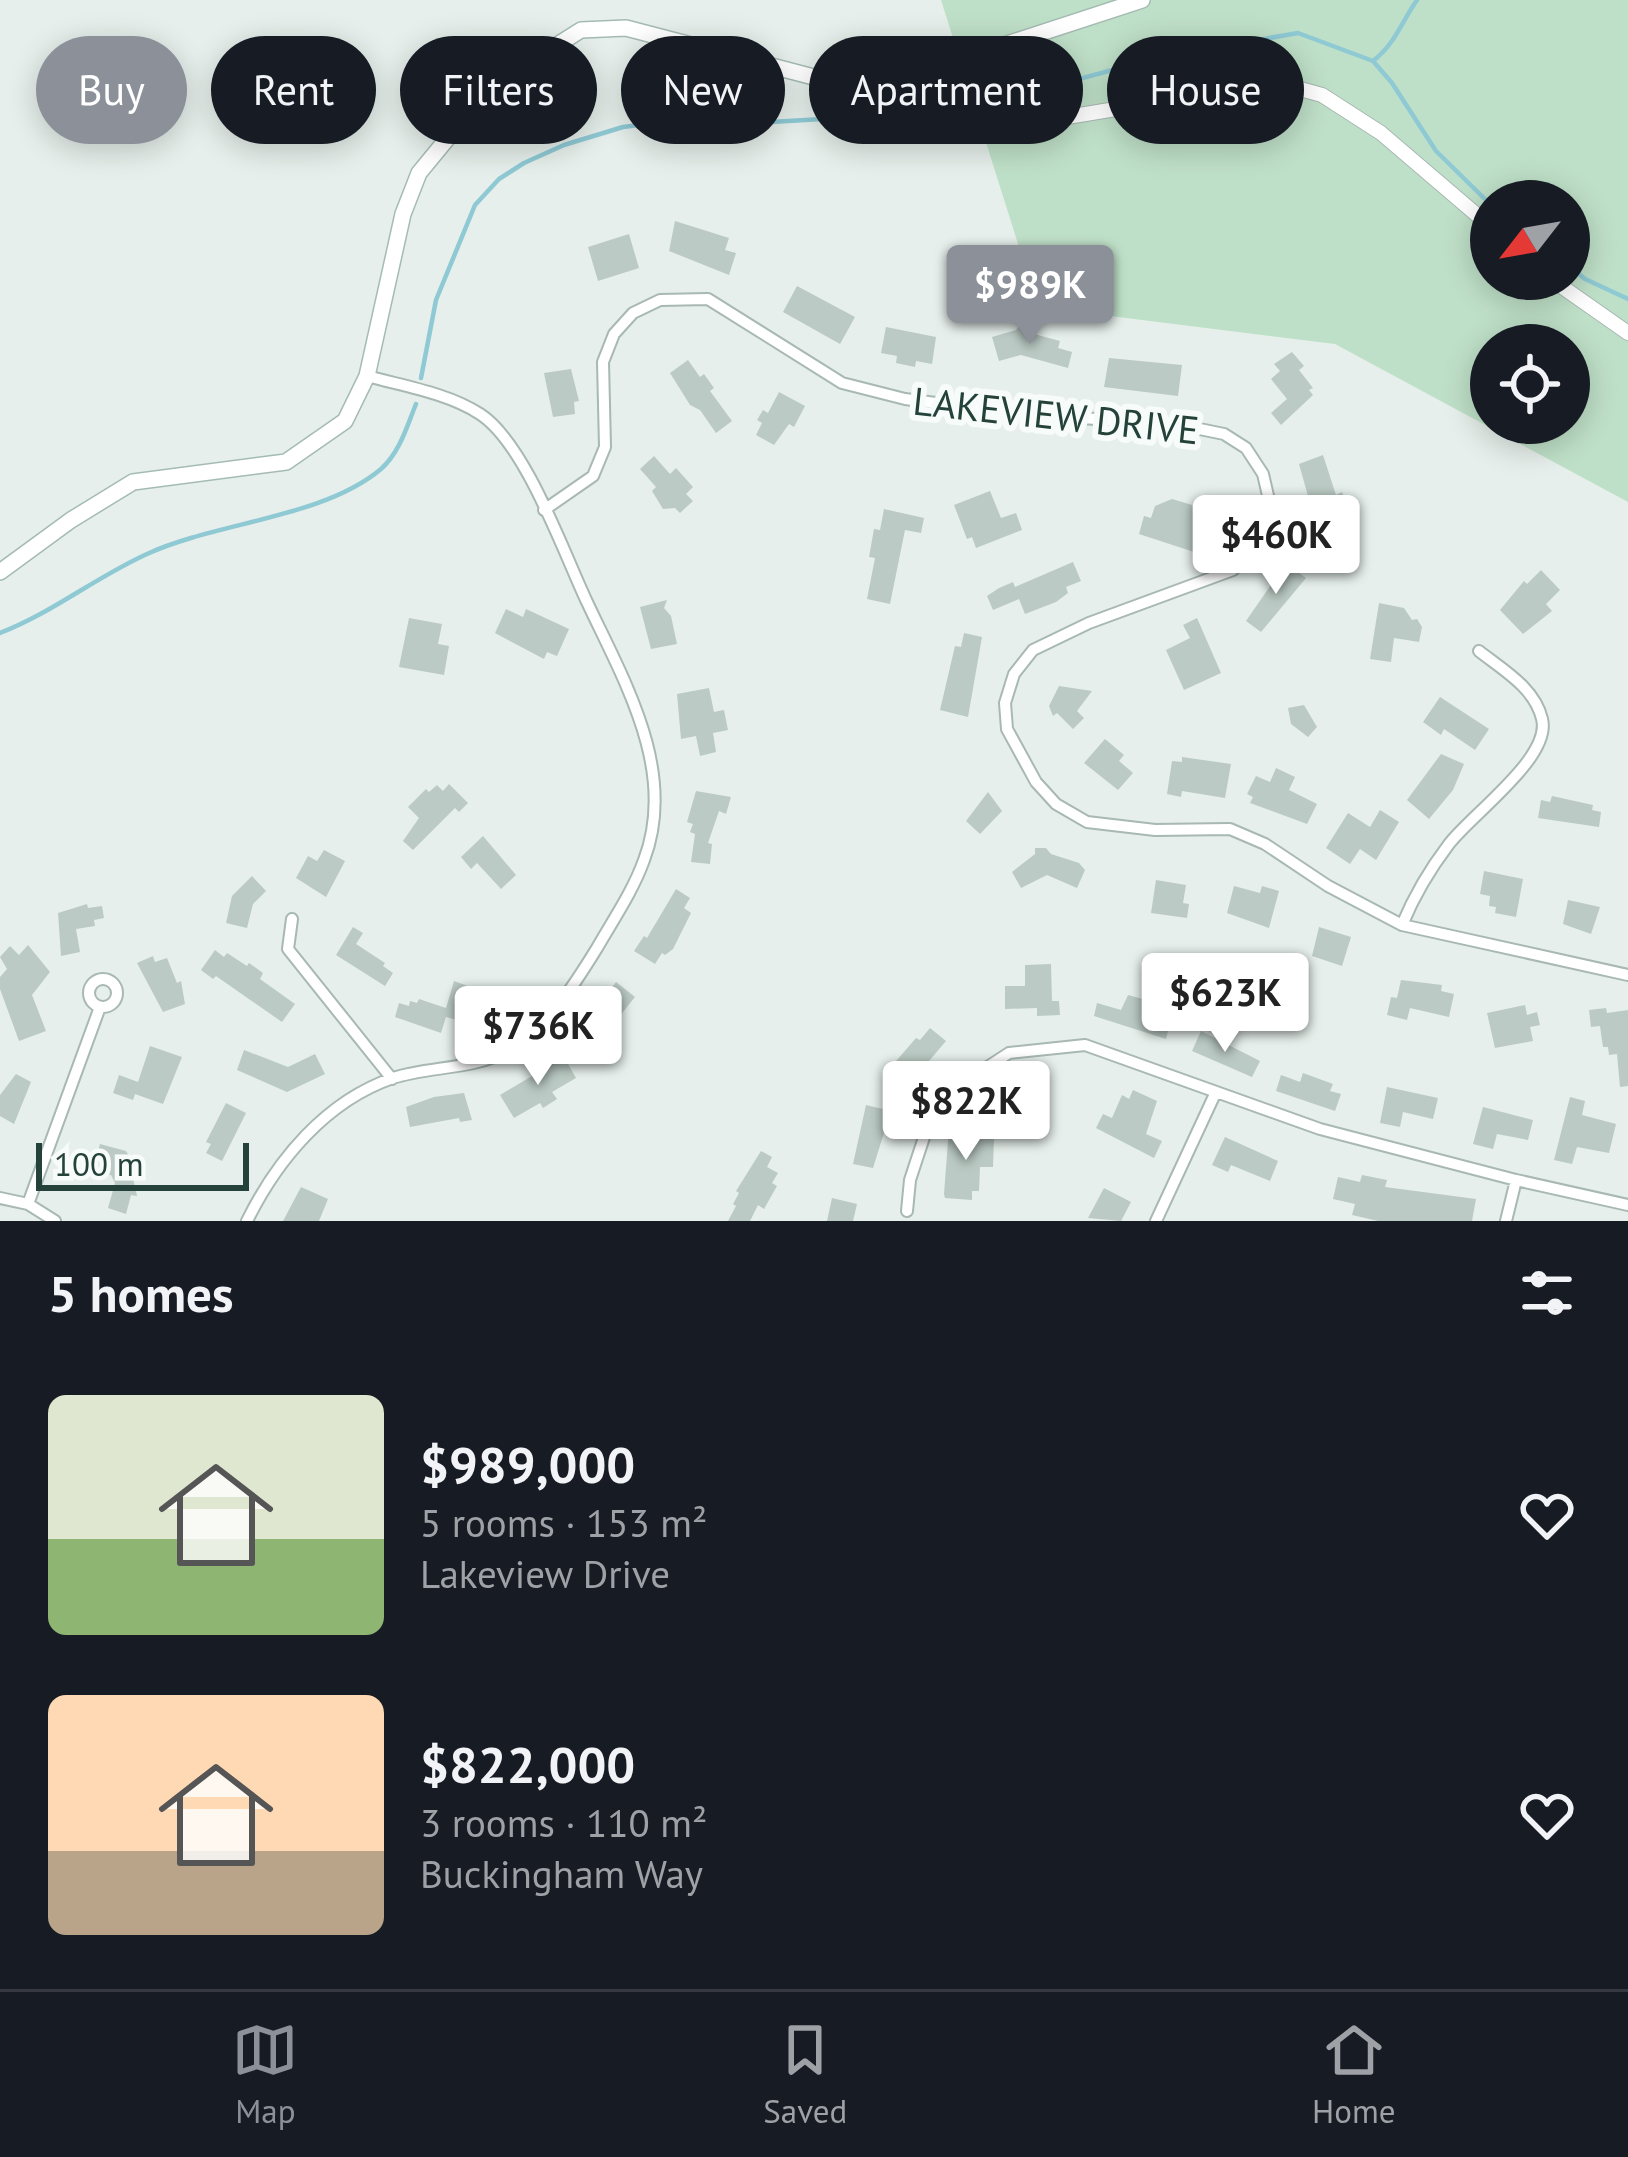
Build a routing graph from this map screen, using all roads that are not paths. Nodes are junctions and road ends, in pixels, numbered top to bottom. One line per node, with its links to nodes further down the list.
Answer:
1 (1142, 0): 2 (main road)
2 (1035, 36)
3 (809, 76): 8 (main road)
4 (1083, 114): 5 (street)
5 (1470, 209)
6 (1580, 300): 7 (street)
7 (1628, 334)
8 (368, 376): 9 (street); 10 (main road)
9 (544, 510): 13 (street, LAKEVIEW DRIVE); 16 (street)
10 (0, 572)
11 (1479, 651): 13 (street)
12 (292, 919): 16 (street)
13 (1402, 925): 14 (street, LAKEVIEW DRIVE)
14 (1628, 975)
15 (100, 1007): 20 (street)
16 (392, 1078): 24 (street)
17 (1215, 1094): 18 (street); 22 (street); 25 (street)
18 (1516, 1180): 21 (street); 26 (street)
19 (0, 1198): 20 (street)
20 (28, 1204): 23 (street)
21 (1628, 1204)
22 (907, 1211)
23 (55, 1221)
24 (247, 1221)
25 (1156, 1221)
26 (1506, 1221)

